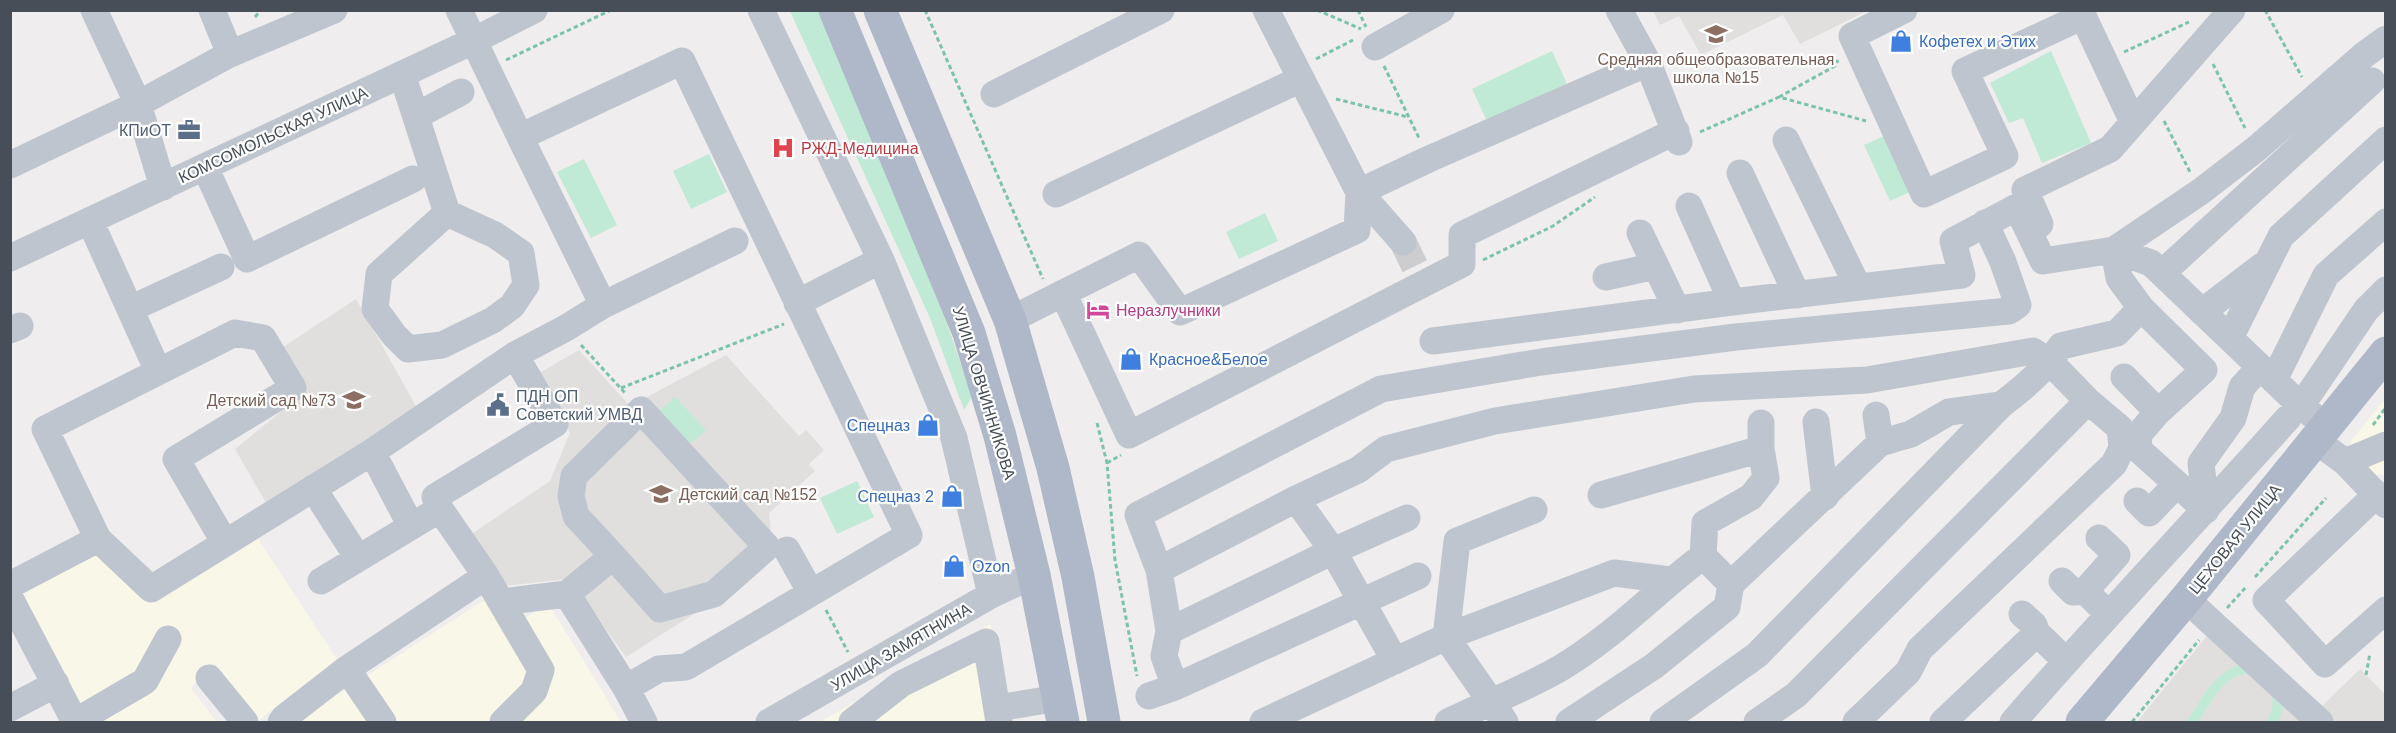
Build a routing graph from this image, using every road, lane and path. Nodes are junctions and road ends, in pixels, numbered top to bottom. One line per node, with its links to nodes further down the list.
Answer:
1 (93, 10): 37 (street)
2 (212, 10): 26 (street)
3 (334, 10): 26 (street)
4 (459, 10): 24 (street)
5 (534, 10): 24 (street, КОМСОМОЛЬСКАЯ УЛИЦА)
6 (611, 10): 28 (path)
7 (761, 10): 68 (street)
8 (835, 10): 133 (main road, УЛИЦА ОВЧИННИКОВА)
9 (880, 10): 86 (main road)
10 (925, 10): 78 (path)
11 (1161, 10): 34 (street)
12 (1266, 10): 31 (street)
13 (1317, 10): 23 (path)
14 (1358, 10): 23 (path)
15 (1441, 10): 23 (street)
16 (1619, 10): 27 (street)
17 (1904, 10): 21 (street)
18 (2232, 10): 20 (street)
19 (2265, 10): 30 (path)
20 (2201, 31): 25 (path); 36 (street); 46 (path)
21 (1852, 36): 35 (path); 41 (street)
22 (2385, 39): 46 (street)
23 (1372, 40): 31 (path); 39 (path)
24 (473, 41): 28 (street); 29 (street, КОМСОМОЛЬСКАЯ УЛИЦА)
25 (2123, 53)
26 (230, 54): 37 (street)
27 (1648, 63): 42 (street); 47 (street)
28 (486, 69): 43 (street)
29 (402, 74): 38 (street); 49 (street, КОМСОМОЛЬСКАЯ УЛИЦА)
30 (2302, 77)
31 (1302, 80): 39 (path); 53 (street); 55 (street)
32 (2372, 81): 73 (street)
33 (461, 92): 38 (street)
34 (994, 94)
35 (1779, 97): 41 (path); 42 (path)
36 (2152, 98): 40 (street); 54 (path)
37 (138, 104): 48 (street); 52 (street)
38 (416, 117): 58 (street)
39 (1408, 117): 47 (path)
40 (2133, 122): 41 (street); 67 (street)
41 (1894, 129)
42 (1678, 136): 78 (street)
43 (520, 137): 80 (street); 83 (street)
44 (1786, 140): 75 (street)
45 (2385, 140): 69 (street)
46 (2256, 149): 54 (street)
47 (1429, 159): 53 (street)
48 (10, 165)
49 (205, 167): 51 (street); 52 (street, КОМСОМОЛЬСКАЯ УЛИЦА)
50 (1740, 173): 77 (street)
51 (413, 179)
52 (163, 187): 59 (street, КОМСОМОЛЬСКАЯ УЛИЦА)
53 (1359, 192): 64 (street); 78 (street)
54 (2200, 192): 65 (street)
55 (1056, 194)
56 (1601, 194): 70 (path)
57 (1689, 206): 79 (street)
58 (447, 213): 58 (street)
59 (90, 221): 66 (street, КОМСОМОЛЬСКАЯ УЛИЦА); 82 (street)
60 (2385, 222): 94 (street)
61 (1985, 223): 67 (street); 75 (street); 132 (street)
62 (1640, 233): 71 (street)
63 (735, 241): 80 (street)
64 (1403, 242)
65 (2114, 250): 67 (street); 73 (street); 81 (street)
66 (10, 258)
67 (2056, 258)
68 (881, 260): 83 (street); 142 (street)
69 (2268, 262): 85 (street); 88 (street)
70 (1474, 265)
71 (1655, 266): 74 (street); 84 (street)
72 (221, 267): 82 (street)
73 (2162, 273): 85 (street)
74 (1606, 277)
75 (1858, 287): 77 (street)
76 (2385, 290): 101 (street)
77 (1797, 295): 79 (street)
78 (1058, 296): 86 (street)
79 (1732, 302): 84 (street)
80 (603, 305): 87 (street)
81 (2140, 308): 92 (street); 100 (street)
82 (130, 309): 93 (street)
83 (800, 310): 96 (path); 140 (street)
84 (1677, 310): 89 (street)
85 (2202, 312): 88 (street)
86 (1010, 320): 172 (main road)
87 (566, 328): 91 (street); 96 (path)
88 (2230, 338): 94 (street)
89 (1433, 341)
90 (2385, 352): 105 (main road, ЦЕХОВАЯ УЛИЦА)
91 (515, 355): 108 (street); 119 (street)
92 (2050, 362): 97 (street); 98 (street); 116 (street)
93 (158, 371): 125 (street); 126 (street)
94 (2267, 374): 101 (street); 121 (street)
95 (2124, 377): 100 (street)
96 (621, 388): 99 (path)
97 (2088, 401): 177 (street); 178 (street)
98 (2001, 405): 106 (street); 176 (street)
99 (641, 410): 129 (street); 129 (street)
100 (2158, 412): 112 (street)
101 (2294, 412): 105 (street); 121 (street)
102 (1876, 416): 106 (street)
103 (1096, 419): 111 (path)
104 (1816, 422): 115 (street)
105 (2320, 433): 110 (street); 143 (main road, ЦЕХОВАЯ УЛИЦА)
106 (1880, 443): 115 (street)
107 (2385, 445): 110 (street)
108 (372, 452): 113 (street); 123 (street)
109 (1127, 452): 111 (path)
110 (2345, 462): 117 (street)
111 (1107, 463): 157 (path)
112 (2177, 484): 118 (street); 121 (street)
113 (313, 489): 126 (street); 131 (street)
114 (1601, 495): 130 (street)
115 (1825, 497): 139 (street)
116 (1296, 499): 128 (street); 132 (street)
117 (2381, 500): 146 (street)
118 (2137, 501)
119 (440, 509): 123 (street); 134 (street)
120 (1534, 510): 149 (street)
121 (2206, 510): 147 (street)
122 (1407, 518): 128 (street)
123 (411, 525): 131 (street)
124 (2099, 538): 147 (street)
125 (98, 539): 126 (street); 137 (street)
126 (225, 543)
127 (787, 550): 140 (street)
128 (1334, 551): 145 (street); 148 (street)
129 (613, 556): 141 (street)
130 (1703, 556): 136 (street); 139 (street)
131 (358, 558): 138 (street)
132 (1160, 570): 148 (street)
133 (1034, 575): 142 (street, УЛИЦА ЗАМЯТНИНА); 161 (main road, УЛИЦА ОВЧИННИКОВА)
134 (486, 576): 144 (street); 153 (street)
135 (1418, 576): 145 (street)
136 (1670, 580): 149 (street); 162 (street)
137 (13, 581): 156 (street)
138 (321, 581)
139 (1731, 584): 175 (street)
140 (813, 591): 154 (path); 159 (street)
141 (567, 594): 144 (street); 159 (street)
142 (991, 595): 154 (street, УЛИЦА ЗАМЯТНИНА)
143 (2186, 599): 181 (main road, ЦЕХОВАЯ УЛИЦА); 182 (street)
144 (501, 602): 169 (street)
145 (1362, 603): 152 (street); 158 (street)
146 (2385, 610)
147 (2108, 614): 151 (street)
148 (1169, 631): 158 (street)
149 (1446, 637): 152 (street); 162 (street)
150 (168, 639): 164 (street)
151 (2066, 661): 179 (street); 180 (street)
152 (1395, 662): 173 (street)
153 (347, 669): 167 (street); 168 (street)
154 (858, 671): 165 (street, УЛИЦА ЗАМЯТНИНА)
155 (209, 678): 166 (street)
156 (56, 684): 160 (street); 164 (street)
157 (1143, 686): 158 (street)
158 (1175, 687)
159 (626, 688): 170 (street)
160 (10, 708)
161 (1060, 710): 163 (street)
162 (1498, 712): 174 (street)
163 (999, 715): 171 (street)
164 (75, 722)
165 (772, 722)
166 (245, 723)
167 (281, 723)
168 (383, 723)
169 (502, 723)
170 (644, 723)
171 (852, 723)
172 (1104, 723)
173 (1263, 723)
174 (1448, 723)
175 (1569, 723)
176 (1663, 723)
177 (1758, 723)
178 (1856, 723)
179 (1943, 723)
180 (2013, 723)
181 (2082, 723)
182 (2320, 723)

